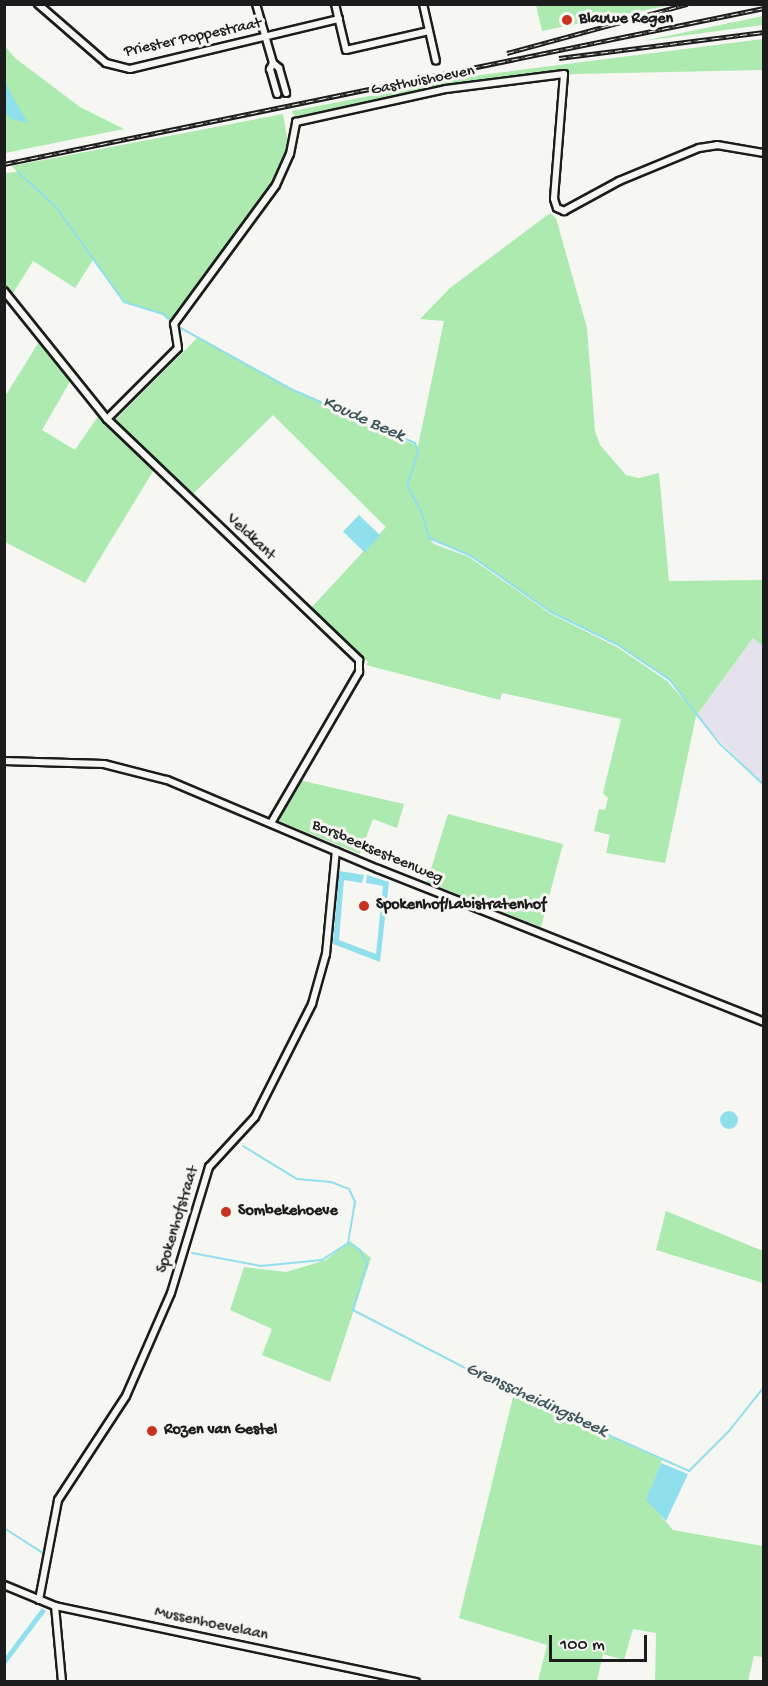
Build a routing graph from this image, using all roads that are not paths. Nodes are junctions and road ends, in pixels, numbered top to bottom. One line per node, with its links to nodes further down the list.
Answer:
1 (38, 4): 7 (street, Priester Poppestraat)
2 (256, 4): 7 (street)
3 (336, 4): 5 (street)
4 (423, 4): 6 (street)
5 (340, 22): 6 (street); 7 (street, Priester Poppestraat)
6 (429, 31): 8 (street)
7 (266, 38): 9 (street)
8 (436, 61)
9 (273, 63): 10 (street); 11 (street)
10 (286, 93)
11 (277, 94)
12 (764, 153): 14 (street, Gasthuishoeven)
13 (4, 291): 14 (street, Veldkant)
14 (107, 419): 16 (street, Veldkant)
15 (4, 761): 16 (street, Borsbeeksesteenweg)
16 (271, 823): 17 (street, Borsbeeksesteenweg)
17 (336, 851): 18 (street, Borsbeeksesteenweg); 20 (street, Spokenhofstraat)
18 (764, 1022)
19 (4, 1585): 20 (street, Mussenhoevelaan)
20 (39, 1600): 21 (street, Mussenhoevelaan)
21 (55, 1606): 22 (street); 23 (street, Mussenhoevelaan)
22 (62, 1682)
23 (416, 1682)

